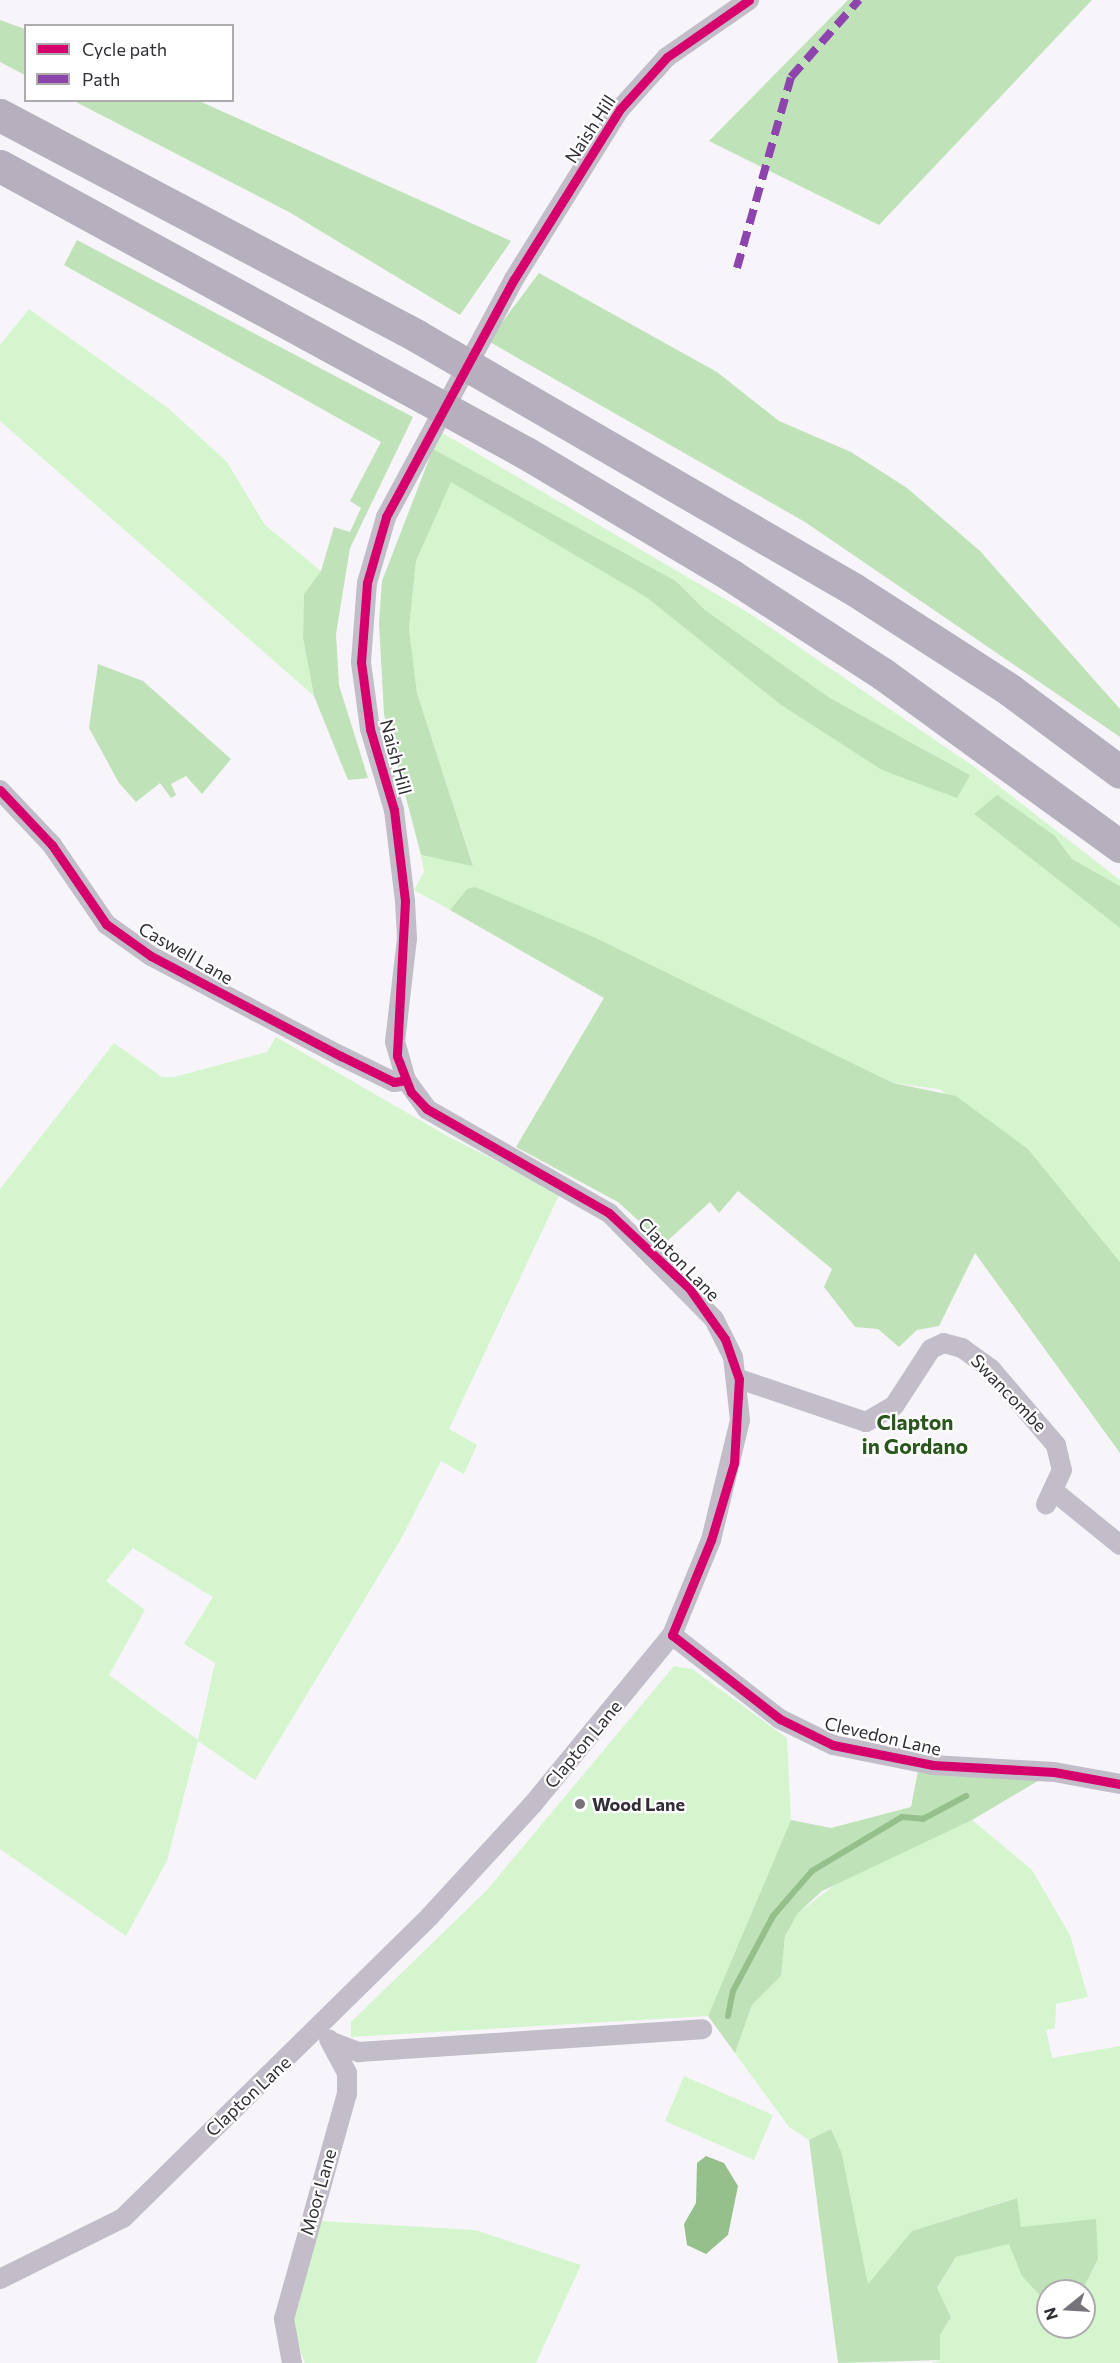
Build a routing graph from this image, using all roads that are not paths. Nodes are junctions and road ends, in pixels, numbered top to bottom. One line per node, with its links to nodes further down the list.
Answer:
1 (749, 0): 7 (street, Naish Hill)
2 (0, 115): 4 (highway)
3 (0, 166): 6 (highway)
4 (1120, 772)
5 (0, 790): 7 (street, Caswell Lane)
6 (1120, 846)
7 (406, 1080): 8 (street, Clapton Lane)
8 (739, 1379): 9 (street, Swancombe); 10 (street, Clapton Lane)
9 (1120, 1545)
10 (672, 1635): 11 (street, Clevedon Lane); 13 (street, Clapton Lane)
11 (1120, 1784)
12 (702, 2029): 14 (street)
13 (318, 2030): 14 (street); 15 (street, Clapton Lane)
14 (335, 2043): 16 (street, Moor Lane)
15 (0, 2278)
16 (292, 2363)

